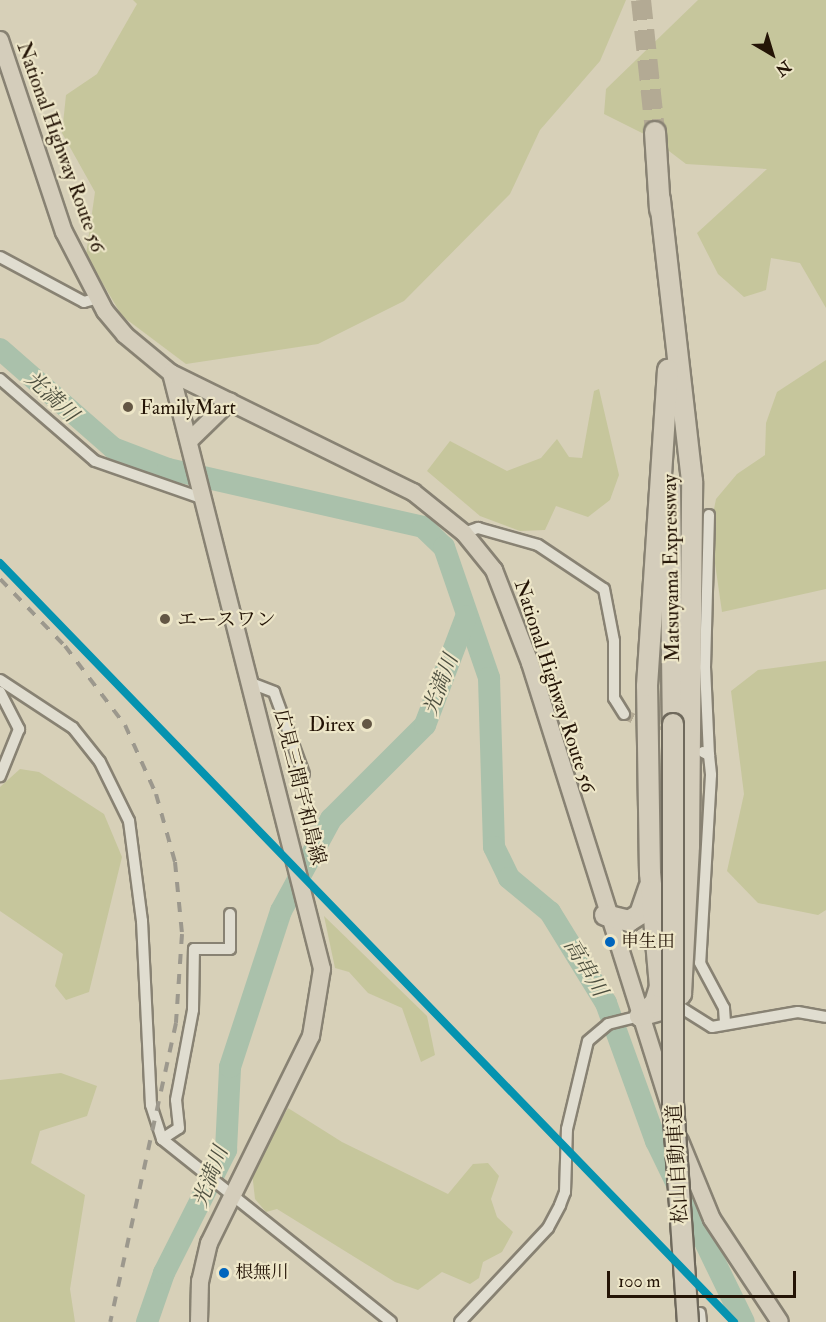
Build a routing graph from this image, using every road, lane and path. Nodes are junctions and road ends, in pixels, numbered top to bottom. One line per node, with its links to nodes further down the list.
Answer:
1 (0, 40): 5 (main road, National Highway Route 56)
2 (655, 132): 3 (highway, Matsuyama Expressway)
3 (660, 199): 6 (highway, Matsuyama Expressway); 23 (highway)
4 (0, 257): 5 (street)
5 (98, 298): 7 (main road, National Highway Route 56)
6 (668, 370): 20 (highway); 23 (highway, Matsuyama Expressway, bridge)
7 (171, 373): 9 (main road, National Highway Route 56); 10 (main road)
8 (0, 379): 11 (street)
9 (230, 401): 10 (main road); 13 (main road, National Highway Route 56)
10 (189, 441): 11 (main road, 広見三間宇和島線)
11 (203, 496): 15 (main road, 広見三間宇和島線)
12 (709, 515): 26 (street)
13 (464, 533): 17 (street); 22 (main road, National Highway Route 56)
14 (0, 680): 27 (street)
15 (251, 683): 18 (street); 28 (main road, 広見三間宇和島線)
16 (0, 692): 19 (street)
17 (624, 714)
18 (304, 774)
19 (0, 776)
20 (650, 873): 22 (highway); 23 (highway)
21 (230, 914): 27 (street)
22 (605, 915): 25 (main road, National Highway Route 56)
23 (668, 1001): 25 (highway); 26 (street); 29 (highway, 松山自動車道, bridge)
24 (826, 1017): 26 (street)
25 (633, 1018): 32 (street); 33 (main road, National Highway Route 56)
26 (725, 1024)
27 (162, 1138): 28 (street)
28 (224, 1191): 30 (main road, 広見三間宇和島線); 31 (street)
29 (696, 1319)
30 (199, 1322)
31 (391, 1322)
32 (460, 1322)
33 (780, 1322)

